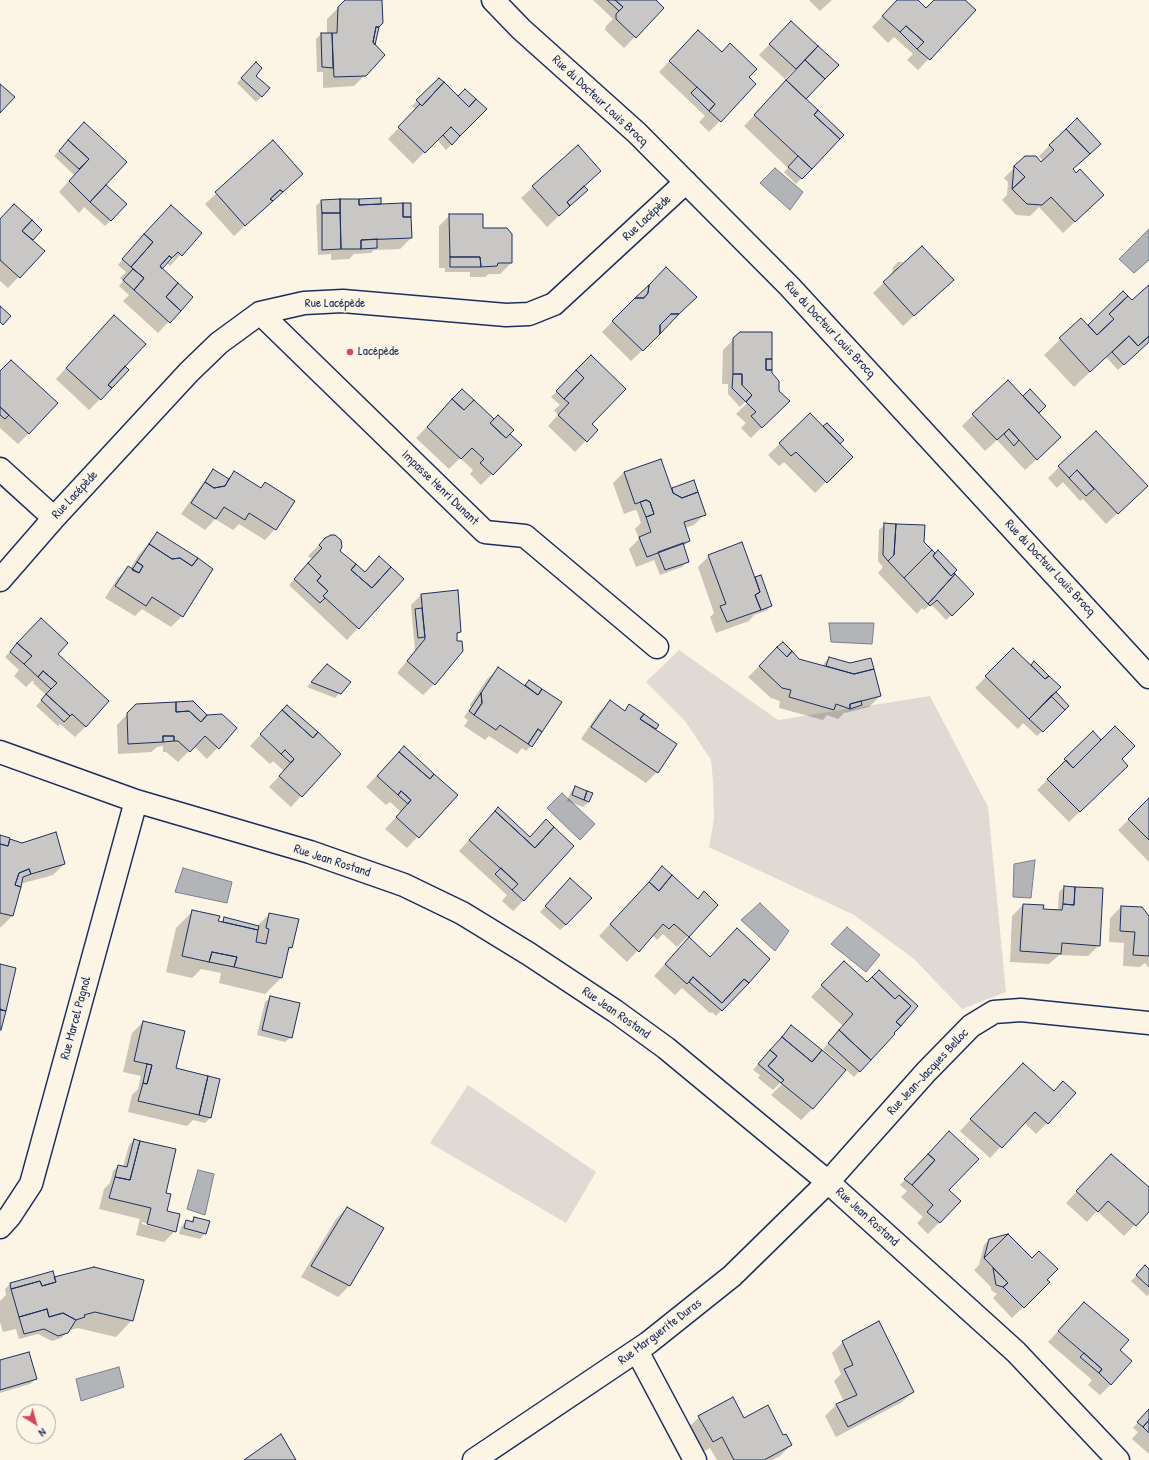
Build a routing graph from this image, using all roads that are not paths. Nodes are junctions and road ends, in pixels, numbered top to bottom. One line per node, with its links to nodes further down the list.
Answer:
1 (493, 0): 2 (street, Rue du Docteur Louis Brocq)
2 (686, 182): 3 (street, Rue Lacépède); 8 (street, Rue du Docteur Louis Brocq)
3 (260, 313): 5 (street, Rue Lacépède); 7 (street, Impasse Henri Dunant)
4 (0, 469): 5 (street)
5 (54, 518): 6 (street, Rue Lacépède)
6 (0, 580)
7 (657, 646)
8 (1149, 677)
9 (0, 752): 10 (street, Rue Jean Rostand)
10 (136, 801): 12 (street, Rue Jean Rostand); 13 (street, Rue Marcel Pagnol)
11 (1149, 1023): 12 (street, Rue Jean-Jacques Belloc)
12 (828, 1182): 14 (street, Rue Marguerite Duras); 17 (street, Rue Jean Rostand)
13 (0, 1227)
14 (637, 1351): 15 (street, Rue Marguerite Duras); 16 (street)
15 (474, 1460)
16 (695, 1460)
17 (1118, 1460)

